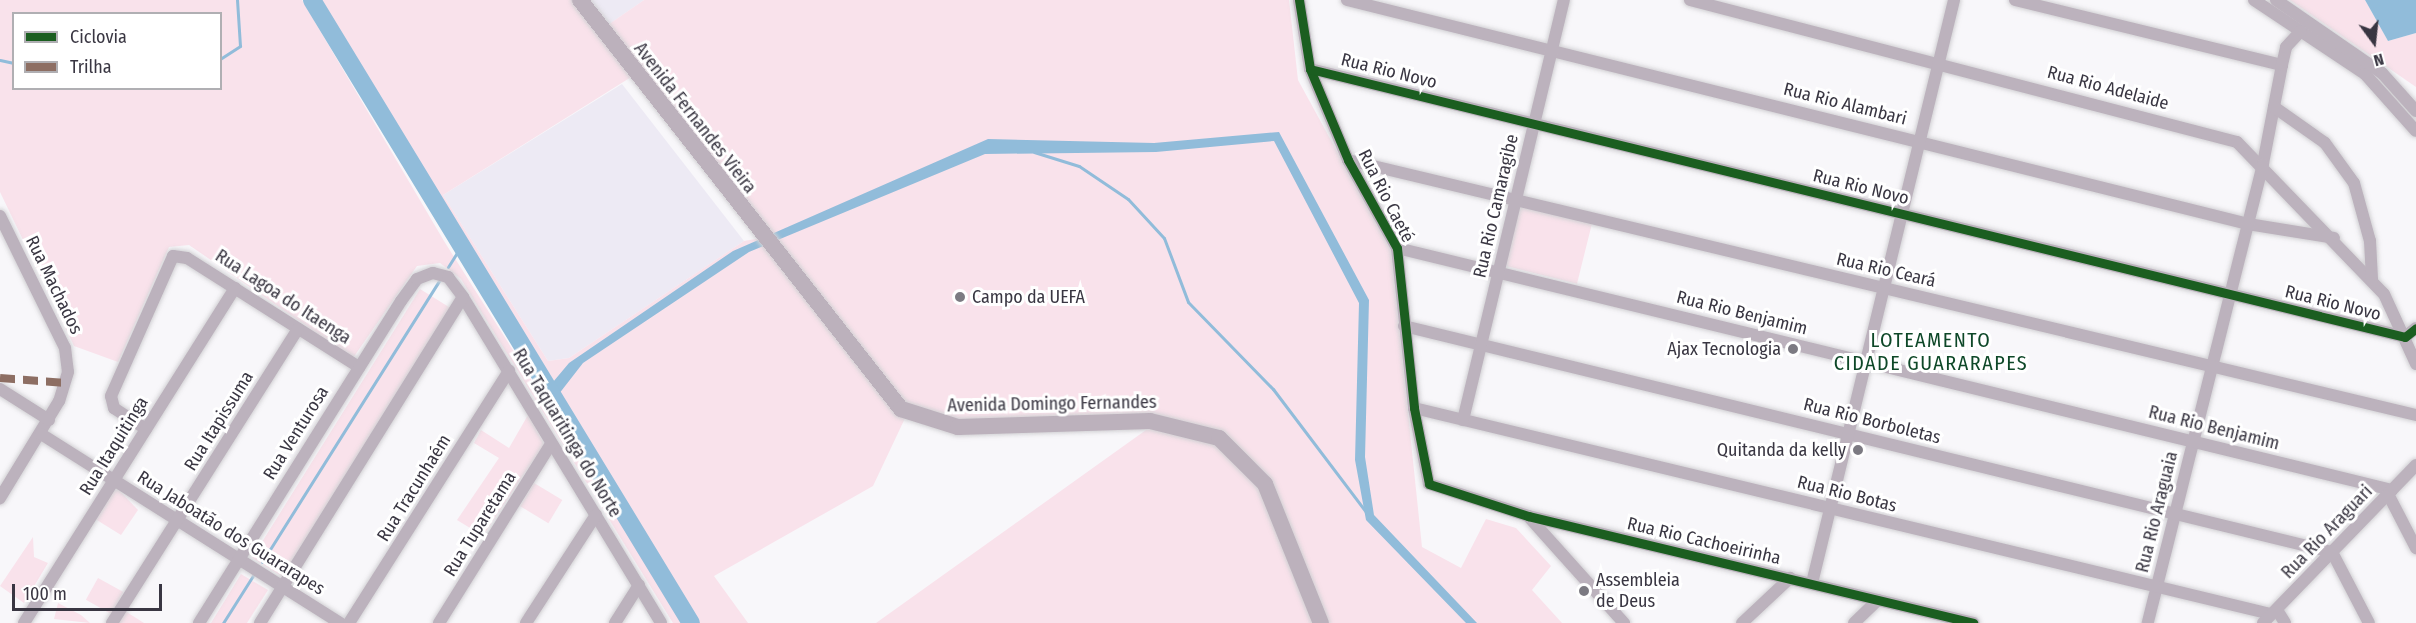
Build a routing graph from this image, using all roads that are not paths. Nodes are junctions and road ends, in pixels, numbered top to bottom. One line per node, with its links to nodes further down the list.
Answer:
1 (580, 0): 28 (main road, Avenida Fernandes Vieira)
2 (1299, 0): 14 (street, Rua Rio Caeté)
3 (1347, 0): 11 (street, Rua Rio Alambari)
4 (1564, 0): 11 (street, Rua Rio Camaragibe)
5 (1690, 0): 12 (street, Rua Rio Adelaide)
6 (1953, 0): 12 (street)
7 (2015, 0): 13 (street)
8 (2254, 0): 10 (street)
9 (2276, 0): 16 (street)
10 (2301, 32): 13 (street, Rua Rio Araguaia); 18 (street)
11 (1552, 50): 17 (street, Rua Rio Camaragibe); 19 (street, Rua Rio Alambari)
12 (1939, 62): 19 (street); 21 (street, Rua Rio Adelaide)
13 (2282, 65): 15 (street, Rua Rio Araguaia)
14 (1310, 69): 17 (street, Rua Rio Novo); 20 (street, Rua Rio Caeté)
15 (2274, 108): 21 (street, Rua Rio Araguaia); 31 (street)
16 (2416, 111)
17 (1534, 124): 22 (street, Rua Rio Camaragibe); 23 (street, Rua Rio Novo)
18 (2416, 131)
19 (1922, 142): 23 (street); 25 (street, Rua Rio Alambari)
20 (1348, 160): 22 (street, Rua Rio Ceará); 27 (street, Rua Rio Caeté)
21 (2263, 165): 25 (street, Rua Rio Araguaia); 26 (street, Rua Rio Adelaide)
22 (1516, 200): 30 (street, Rua Rio Camaragibe); 33 (street, Rua Rio Ceará)
23 (1904, 214): 33 (street); 34 (street, Rua Rio Novo)
24 (0, 216): 49 (street, Rua Machados)
25 (2248, 224): 26 (street, Rua Rio Alambari); 34 (street, Rua Rio Araguaia)
26 (2334, 237): 31 (street, Rua Rio Adelaide)
27 (1397, 248): 30 (street, Rua Rio Benjamim); 36 (street, Rua Rio Caeté)
28 (778, 259): 86 (main road, Avenida Domingo Fernandes)
29 (433, 273): 35 (street, Rua Taquaritinga do Norte); 44 (street, Rua Venturosa)
30 (1498, 273): 40 (street, Rua Rio Camaragibe); 41 (street, Rua Rio Benjamim)
31 (2372, 280): 39 (street, Rua Rio Adelaide)
32 (235, 288): 38 (street, Rua Lagoa do Itaenga); 51 (street, Rua Itaquitinga); 51 (street, Rua Lagoa do Itaenga)
33 (1886, 288): 41 (street); 43 (street, Rua Rio Ceará)
34 (2230, 294): 39 (street, Rua Rio Novo); 43 (street, Rua Rio Araguaia)
35 (463, 297): 45 (street, Rua Taquaritinga do Norte); 72 (street)
36 (1404, 326): 40 (street, Rua Rio Borboletas); 47 (street, Rua Rio Caeté)
37 (2416, 328): 39 (street)
38 (298, 329): 44 (street, Rua Lagoa do Itaenga); 65 (street, Rua Itapissuma)
39 (2405, 337): 42 (street, Rua Rio Adelaide)
40 (1481, 344): 50 (street, Rua Rio Camaragibe); 53 (street, Rua Rio Borboletas)
41 (1867, 362): 53 (street); 54 (street, Rua Rio Benjamim)
42 (2416, 364)
43 (2212, 366): 48 (street, Rua Rio Ceará); 54 (street, Rua Rio Araguaia)
44 (359, 367): 68 (street, Rua Venturosa)
45 (509, 371): 55 (street, Rua Taquaritinga do Norte); 81 (street, Rua Tracunhaém)
46 (0, 389): 49 (street)
47 (1414, 408): 50 (street, Rua Rio Botas); 58 (street, Rua Rio Caeté)
48 (2416, 415)
49 (49, 420): 52 (street, Rua Machados)
50 (1463, 420): 61 (street, Rua Rio Botas)
51 (146, 429): 57 (street, Rua Itaquitinga)
52 (41, 434): 57 (street, Rua Jaboatão dos Guararapes); 60 (street, Rua Machados)
53 (1849, 434): 61 (street); 62 (street, Rua Rio Borboletas)
54 (2193, 442): 59 (street, Rua Rio Benjamim); 62 (street, Rua Rio Araguaia)
55 (551, 444): 63 (street, Rua Taquaritinga do Norte); 82 (street, Rua Tuparetama)
56 (2416, 465): 59 (street, Rua Rio Araguari)
57 (114, 480): 65 (street, Rua Jaboatão dos Guararapes); 76 (street, Rua Itaquitinga)
58 (1430, 484): 64 (street, Rua Rio Cachoeirinha)
59 (2390, 492): 66 (street); 67 (street, Rua Rio Araguari)
60 (0, 498)
61 (1831, 508): 70 (street); 73 (street, Rua Rio Botas)
62 (2175, 514): 67 (street, Rua Rio Borboletas); 73 (street, Rua Rio Araguaia)
63 (596, 515): 71 (street, Rua Taquaritinga do Norte); 83 (street)
64 (1528, 516): 69 (street, Rua Rio Cachoeirinha); 87 (street)
65 (177, 520): 68 (street, Rua Jaboatão dos Guararapes); 77 (street, Rua Itapissuma)
66 (2416, 548)
67 (2332, 552): 75 (street, Rua Rio Araguari); 93 (street)
68 (239, 559): 72 (street, Rua Jaboatão dos Guararapes); 78 (street, Rua Venturosa)
69 (1790, 578): 70 (street, Rua Rio Cachoeirinha); 88 (street)
70 (1812, 583): 74 (street, Rua Rio Cachoeirinha)
71 (639, 585): 84 (street); 85 (street, Rua Taquaritinga do Norte)
72 (282, 586): 79 (street); 80 (street, Rua Jaboatão dos Guararapes)
73 (2157, 587): 75 (street, Rua Rio Botas); 91 (street, Rua Rio Araguaia)
74 (1878, 600): 89 (street); 90 (street, Rua Rio Cachoeirinha)
75 (2270, 616): 92 (street)
76 (24, 623)
77 (112, 623)
78 (199, 623)
79 (260, 623)
80 (340, 623)
81 (350, 623)
82 (439, 623)
83 (526, 623)
84 (615, 623)
85 (662, 623)
86 (1321, 623)
87 (1624, 623)
88 (1742, 623)
89 (1854, 623)
90 (1973, 623)
91 (2148, 623)
92 (2285, 623)
93 (2369, 623)

